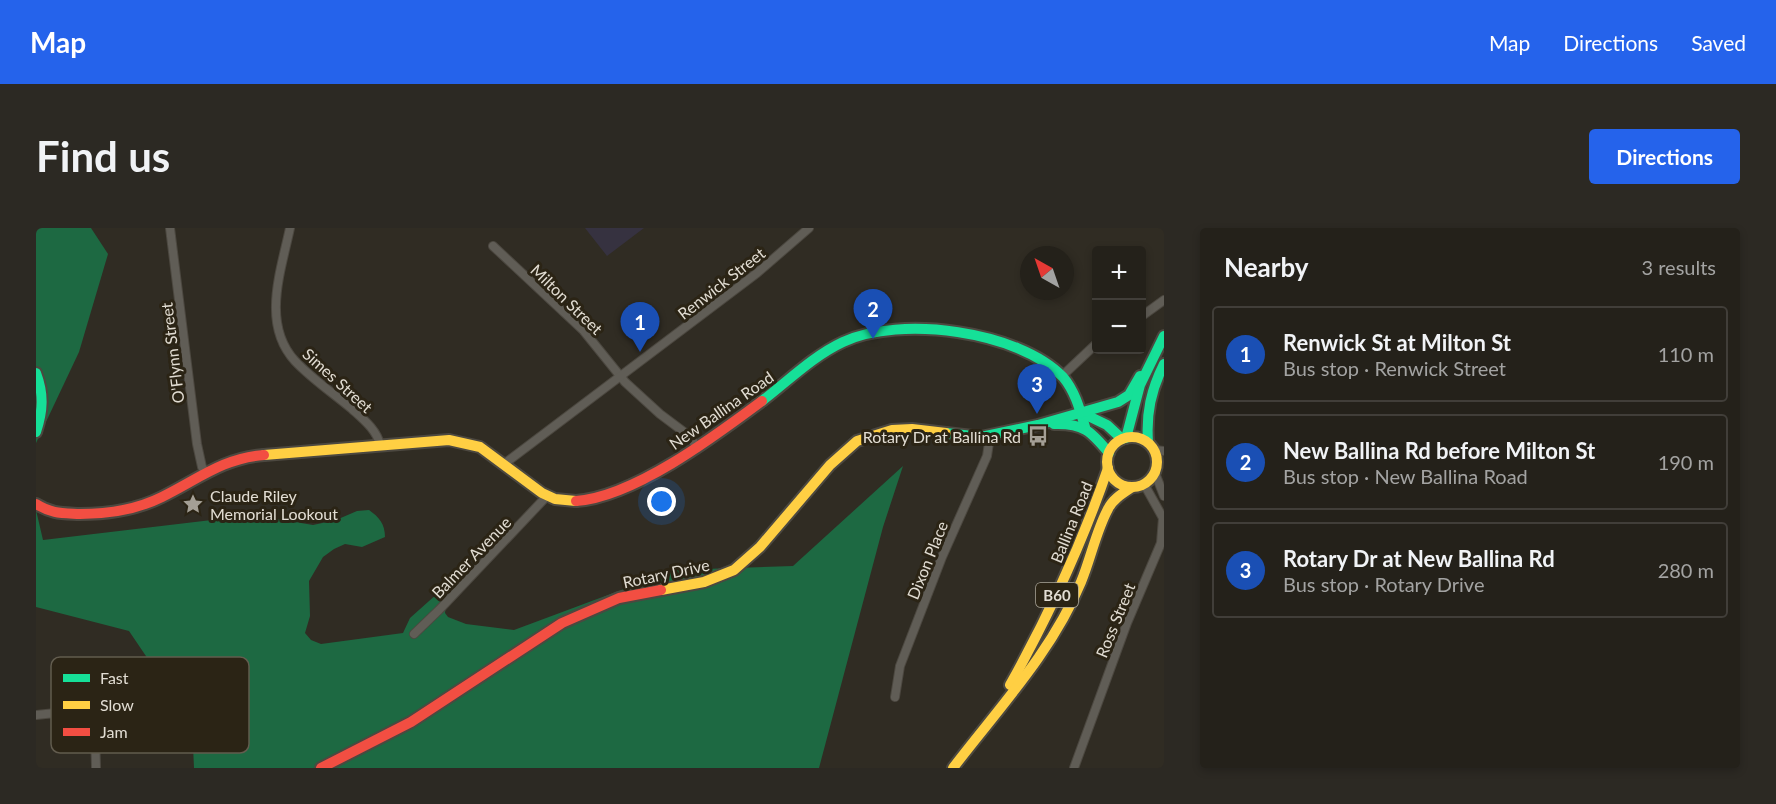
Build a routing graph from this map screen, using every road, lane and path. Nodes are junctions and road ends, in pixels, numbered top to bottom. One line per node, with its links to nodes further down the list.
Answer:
1 (170, 228): 27 (street, O'Flynn Street)
2 (290, 228): 20 (street, Simes Street)
3 (809, 228): 13 (street, Renwick Street)
4 (493, 246): 13 (street, Milton Street)
5 (1164, 300): 6 (street)
6 (1146, 313)
7 (1164, 336): 10 (main road)
8 (1092, 348): 12 (street)
9 (1164, 364): 22 (main road)
10 (1146, 366): 14 (main road, Rotary Drive); 19 (main road)
11 (36, 373): 17 (main road)
12 (1062, 376): 14 (main road, New Ballina Road); 21 (main road, New Ballina Road)
13 (621, 378): 21 (street, Milton Street); 24 (street, Renwick Street)
14 (1080, 412): 15 (main road, Rotary Drive); 16 (main road, New Ballina Road); 19 (main road)
15 (1038, 425): 16 (main road, Rotary Drive); 18 (main road, Rotary Drive)
16 (1085, 427): 23 (main road)
17 (36, 432)
18 (990, 436): 35 (street, Dixon Place); 39 (main road, Rotary Drive)
19 (1124, 438): 22 (main road); 23 (main road)
20 (380, 445): 24 (main road, New Ballina Road); 27 (main road, New Ballina Road)
21 (698, 448): 31 (main road, New Ballina Road)
22 (1156, 448): 26 (main road)
23 (1109, 453): 25 (main road, B60)
24 (504, 464): 31 (main road, New Ballina Road)
25 (1108, 468): 29 (main road); 38 (main road, Ballina Road / B60)
26 (1158, 470): 28 (main road); 30 (street)
27 (206, 473): 32 (main road, New Ballina Road)
28 (1144, 484): 29 (main road, B60); 33 (street, Ross Street)
29 (1132, 487): 38 (main road, Ballina Road / B60)
30 (1164, 496)
31 (546, 497): 34 (street, Balmer Avenue)
32 (36, 504)
33 (1163, 513): 41 (street, Ross Street)
34 (414, 634)
35 (895, 697)
36 (51, 713): 37 (street)
37 (36, 715)
38 (993, 715): 40 (main road, Ballina Road / B60)
39 (321, 768)
40 (953, 768)
41 (1074, 768)

